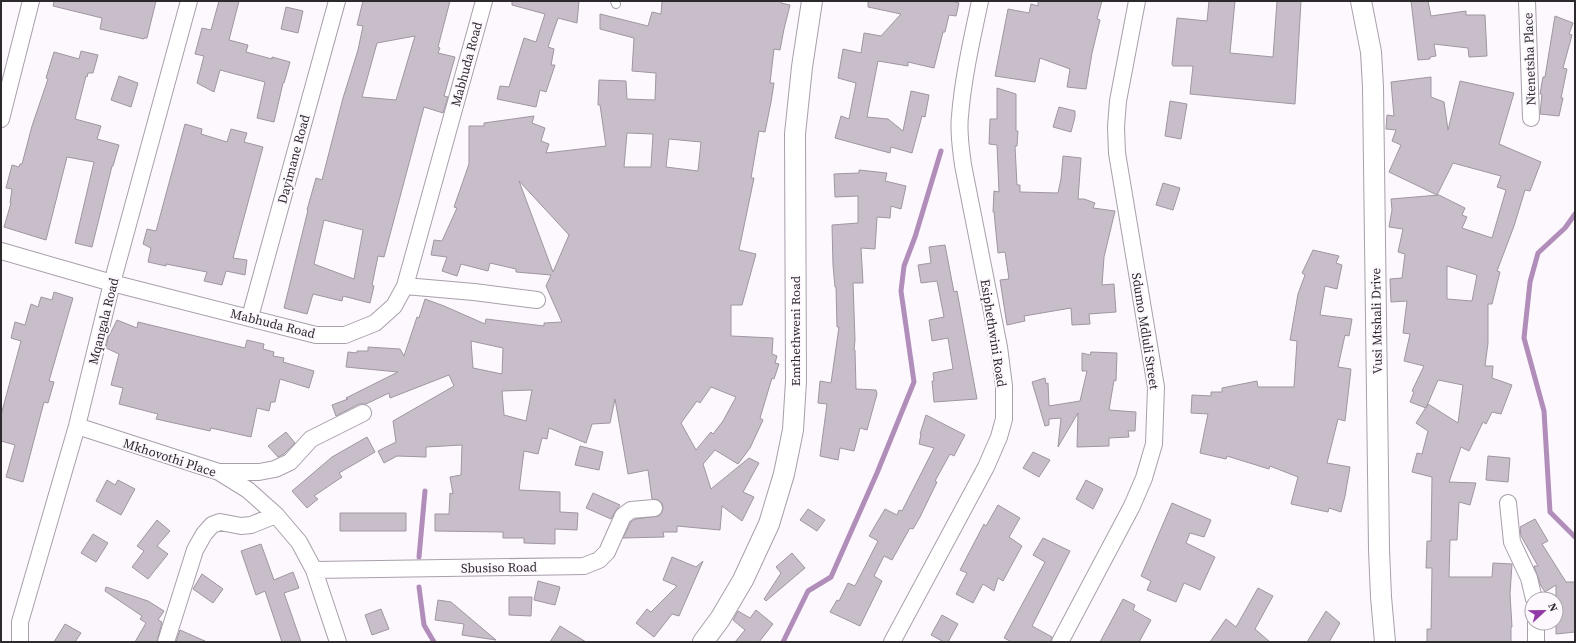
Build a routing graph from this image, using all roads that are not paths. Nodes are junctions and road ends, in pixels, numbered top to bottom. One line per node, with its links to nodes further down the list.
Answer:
1 (31, 1): 11 (street)
2 (189, 1): 13 (street, Mqangala Road)
3 (337, 1): 16 (street, Dayimane Road)
4 (484, 1): 14 (street, Mabhuda Road)
5 (812, 1): 29 (street, Emthethweni Road)
6 (980, 1): 30 (street, Esiphethwini Road)
7 (1138, 1): 31 (street, Sdumo Mdluli Street)
8 (1361, 1): 32 (street, Vusi Mtshali Drive)
9 (1527, 1): 10 (street, Ntenetsha Place)
10 (1531, 118)
11 (1, 119)
12 (1, 251): 13 (street, Mabhuda Road)
13 (112, 283): 16 (street, Mabhuda Road); 18 (street, Mqangala Road)
14 (405, 286): 15 (street); 16 (street, Mabhuda Road)
15 (537, 300)
16 (250, 317)
17 (363, 413): 19 (street)
18 (77, 426): 19 (street, Mkhovothi Place); 26 (street, Mqangala Road)
19 (219, 472): 22 (street, Mkhovothi Place)
20 (1508, 503): 24 (street)
21 (654, 508): 23 (street, Sbusiso Road)
22 (276, 516): 23 (street, Mkhovothi Place); 27 (street)
23 (314, 570): 28 (street, Mkhovothi Place)
24 (1532, 591)
25 (1536, 631): 33 (street)
26 (20, 642)
27 (166, 642)
28 (338, 642)
29 (703, 642)
30 (892, 642)
31 (1060, 642)
32 (1386, 642)
33 (1536, 642)

